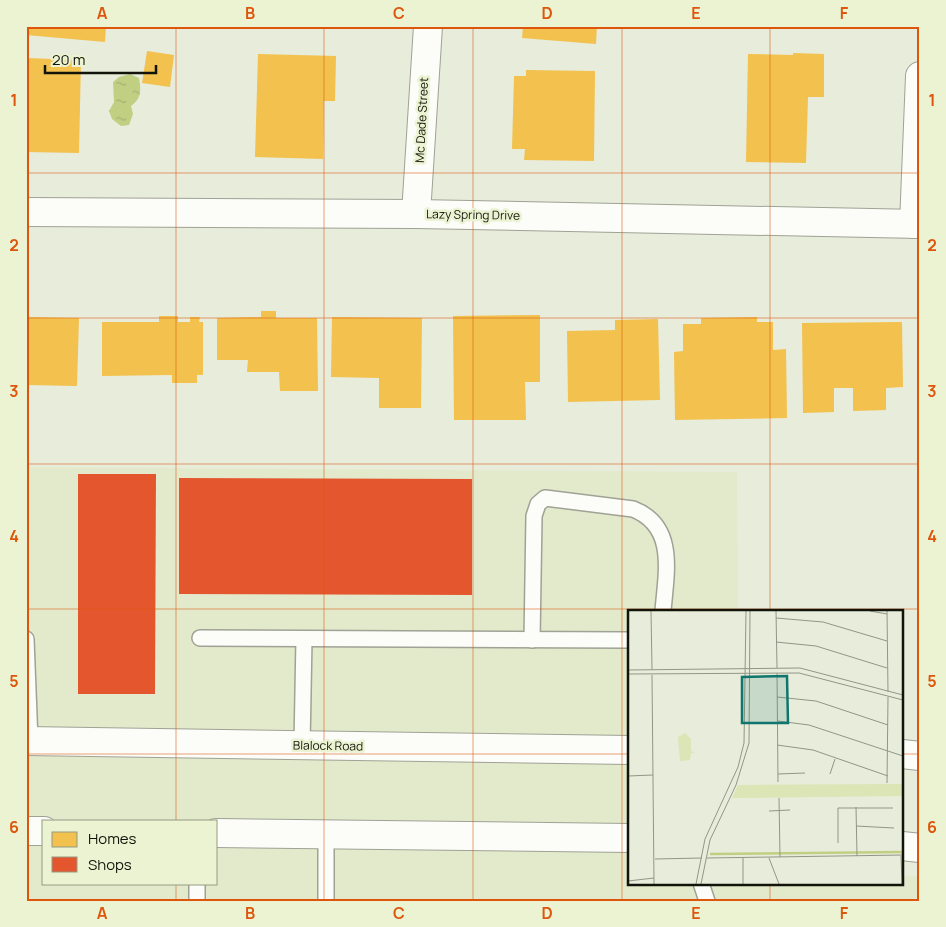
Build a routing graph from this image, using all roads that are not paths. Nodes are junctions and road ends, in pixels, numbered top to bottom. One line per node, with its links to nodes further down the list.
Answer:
1 (428, 26): 4 (street, Mc Dade Street)
2 (920, 76): 5 (street)
3 (26, 212): 4 (street, Lazy Spring Drive)
4 (416, 214): 5 (street, Lazy Spring Drive)
5 (917, 224)
6 (662, 610): 10 (lane)
7 (200, 638): 9 (lane)
8 (26, 639): 12 (lane)
9 (304, 639): 10 (lane); 13 (lane)
10 (532, 640): 11 (lane)
11 (628, 640)
12 (28, 741): 13 (street, Blalock Road)
13 (302, 746): 14 (street, Blalock Road)
14 (628, 750)
15 (26, 831): 16 (street)
16 (42, 832)
17 (218, 833): 18 (street)
18 (326, 835): 19 (street); 25 (lane)
19 (628, 838)
20 (904, 846): 21 (street)
21 (920, 848)
22 (197, 884): 24 (lane)
23 (701, 884): 26 (lane)
24 (197, 901)
25 (326, 901)
26 (707, 901)

